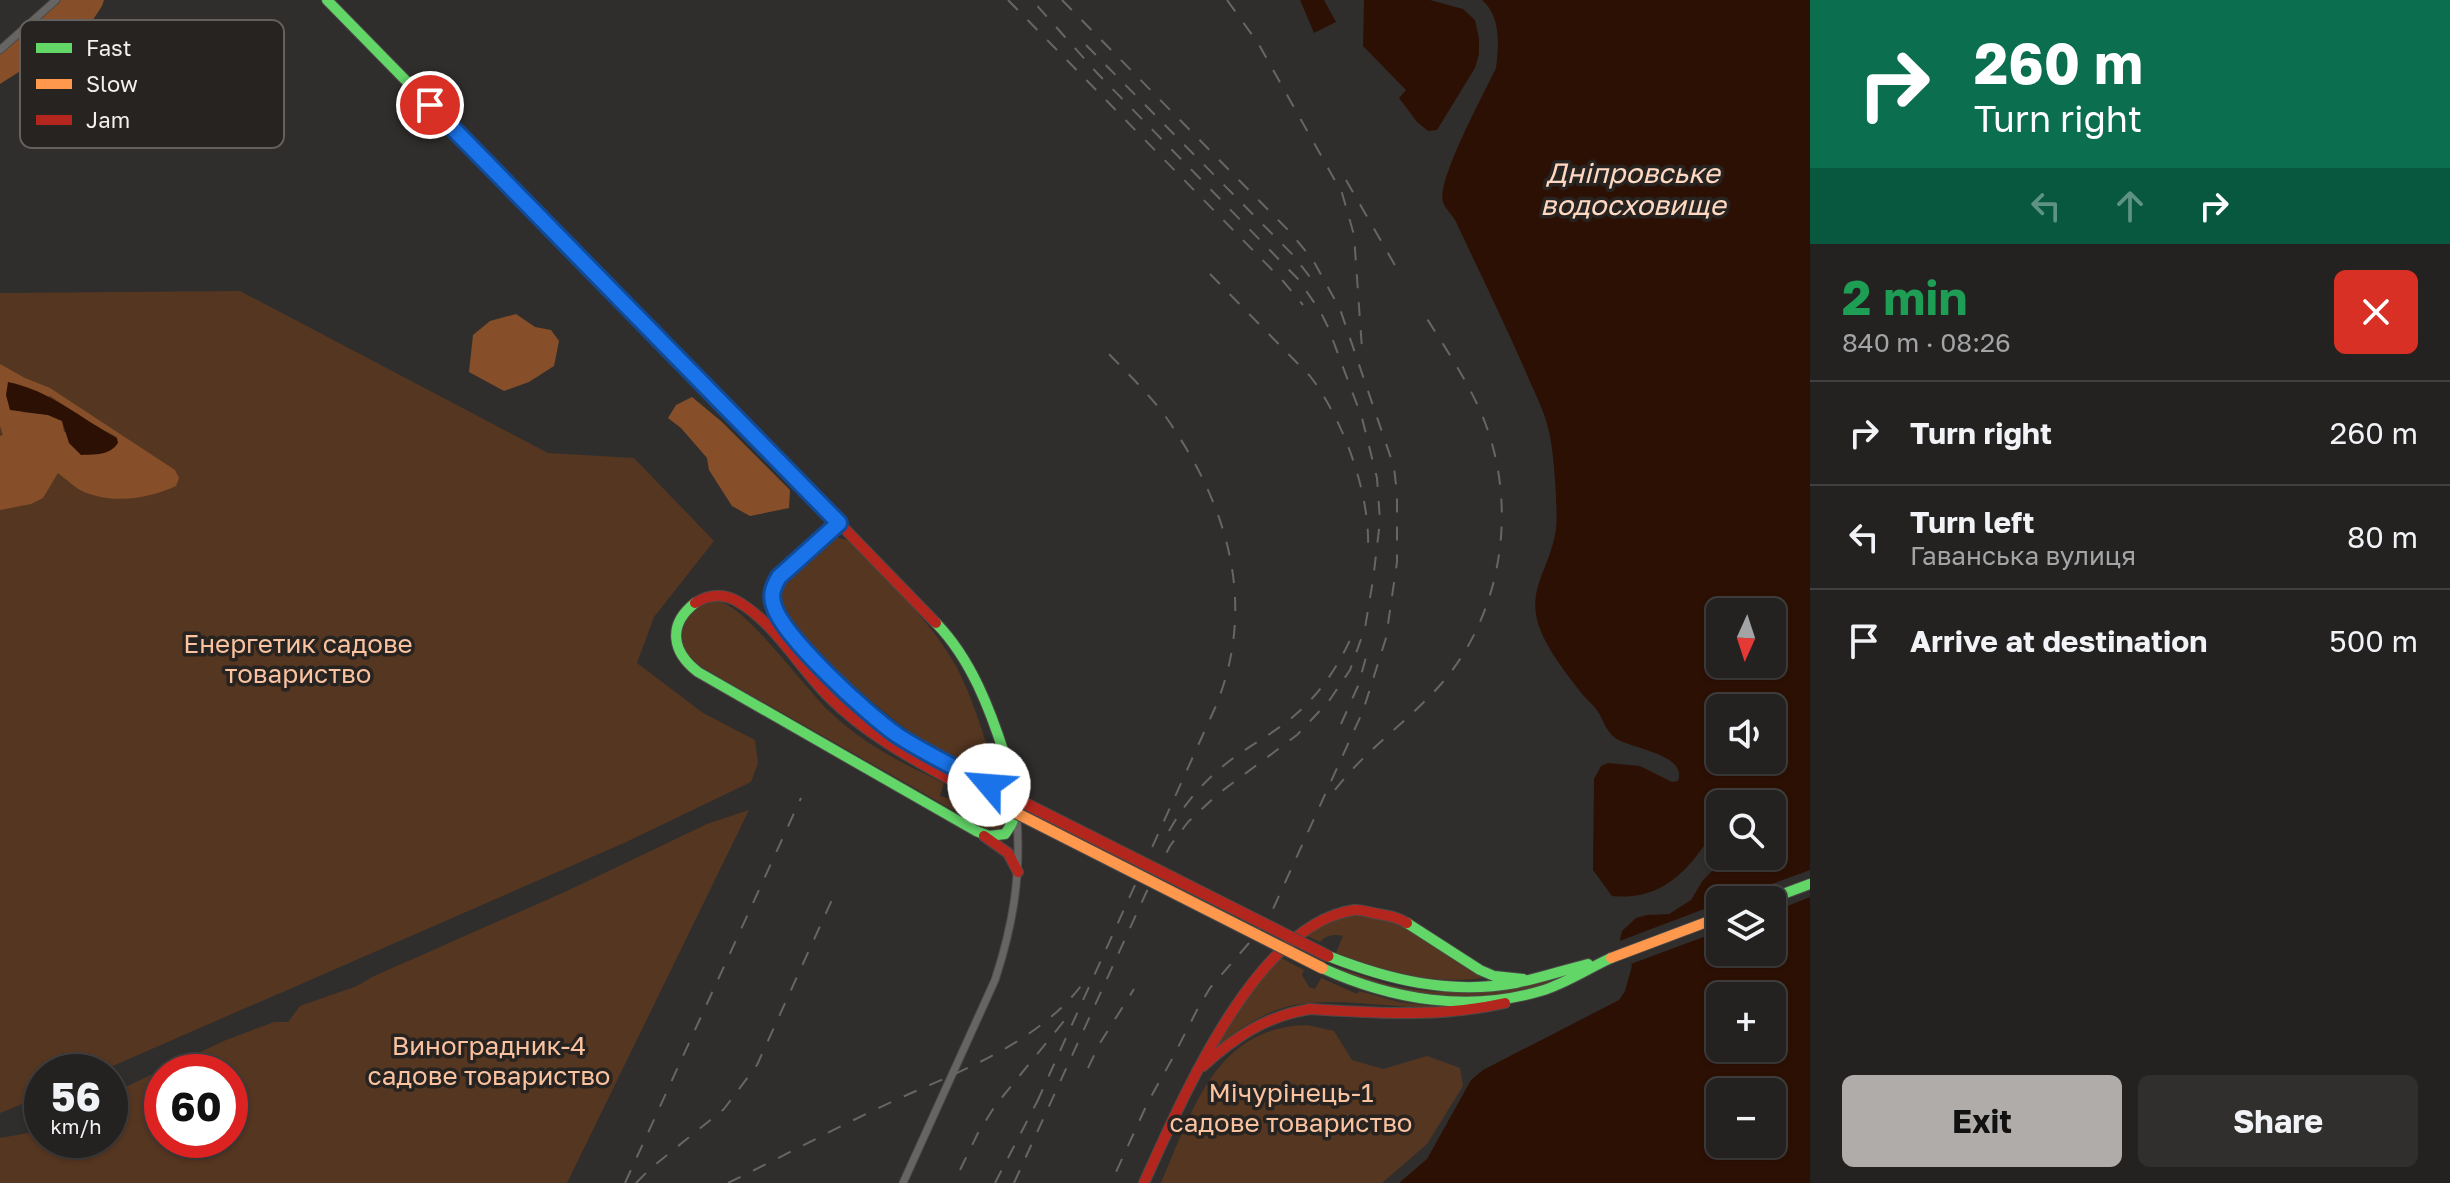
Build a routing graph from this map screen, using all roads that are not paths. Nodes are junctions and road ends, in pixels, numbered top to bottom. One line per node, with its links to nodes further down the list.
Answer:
1 (56, 0): 3 (street)
2 (327, 0): 6 (main road)
3 (34, 20)
4 (20, 32): 5 (street)
5 (0, 50)
6 (839, 523): 7 (main road); 8 (main road)
7 (958, 776): 9 (main road); 15 (main road, bridge)
8 (1016, 809): 9 (main road); 10 (street)
9 (976, 831): 10 (main road)
10 (1018, 872): 19 (street)
11 (1810, 884): 12 (main road)
12 (1786, 893)
13 (1706, 922): 14 (main road)
14 (1604, 961): 16 (main road); 17 (main road)
15 (1325, 962): 16 (main road); 17 (main road)
16 (1533, 979): 18 (main road)
17 (1520, 996): 18 (main road)
18 (1199, 1070): 20 (main road)
19 (903, 1183)
20 (1144, 1183)

